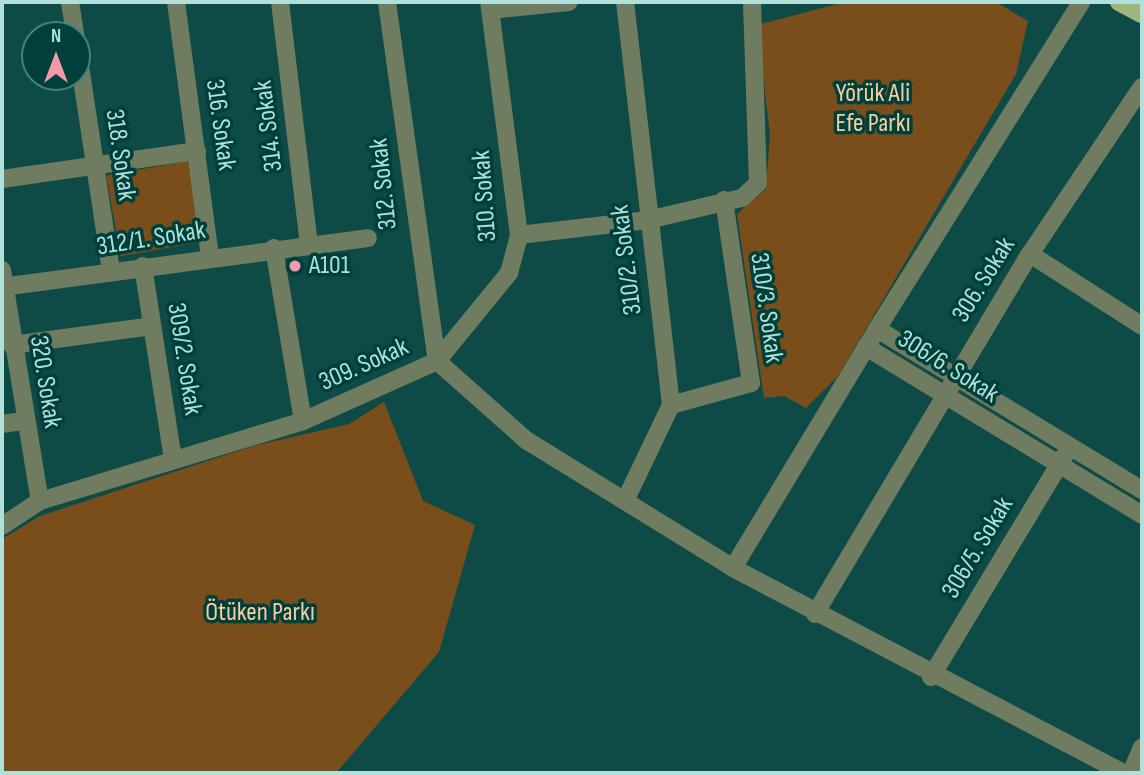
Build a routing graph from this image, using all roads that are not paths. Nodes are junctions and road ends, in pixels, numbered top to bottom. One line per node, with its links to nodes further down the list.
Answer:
1 (70, 2): 12 (street)
2 (176, 2): 15 (street, 316. Sokak)
3 (280, 2): 22 (street, 314. Sokak)
4 (387, 2): 34 (street, 312. Sokak)
5 (569, 2): 10 (street)
6 (625, 2): 19 (street, 310/2. Sokak)
7 (1081, 2): 31 (street)
8 (1119, 2): 11 (main road)
9 (752, 5): 18 (street)
10 (490, 6): 20 (street, 310. Sokak)
11 (1142, 14)
12 (73, 21)
13 (1142, 87): 24 (street, 306. Sokak)
14 (84, 91): 16 (street, 318. Sokak)
15 (197, 151): 16 (street); 25 (street, 316. Sokak)
16 (95, 167): 17 (street); 27 (street, 318. Sokak)
17 (2, 179)
18 (724, 201): 19 (street); 37 (street, 310/3. Sokak)
19 (648, 220): 20 (street); 37 (street, 310/2. Sokak)
20 (519, 234): 34 (street, 310. Sokak)
21 (369, 238): 22 (street, 312/1. Sokak)
22 (309, 244): 23 (street, 312/1. Sokak)
23 (274, 248): 25 (street, 312/1. Sokak); 39 (street)
24 (1030, 254): 30 (street); 35 (street, 306. Sokak)
25 (210, 256): 26 (street, 312/1. Sokak)
26 (143, 266): 27 (street, 312/1. Sokak); 29 (street, 309/2. Sokak)
27 (110, 272): 28 (street, 312/1. Sokak)
28 (3, 281): 32 (street, 320. Sokak)
29 (152, 326): 32 (street); 42 (street, 309/2. Sokak)
30 (1142, 326)
31 (877, 329): 33 (street, 306/6. Sokak); 35 (street, 306/6. Sokak)
32 (12, 345): 38 (street, 320. Sokak)
33 (866, 347): 36 (street, 306/6. Sokak); 49 (street)
34 (437, 361): 39 (street, 309. Sokak); 45 (street, 309. Sokak)
35 (955, 378): 36 (street, 306. Sokak); 41 (street, 306/6. Sokak)
36 (944, 395): 43 (street, 306/6. Sokak); 50 (street, 306. Sokak)
37 (671, 405): 45 (street)
38 (24, 421): 40 (street); 46 (street, 320. Sokak)
39 (303, 421): 42 (street, 309. Sokak)
40 (2, 424)
41 (1070, 447): 43 (street, 306/5. Sokak); 44 (street, 306/6. Sokak)
42 (173, 460): 46 (street, 309. Sokak)
43 (1059, 465): 47 (street, 306/6. Sokak); 51 (street, 306/5. Sokak)
44 (1142, 491)
45 (625, 501): 49 (street, 309. Sokak)
46 (40, 502): 48 (street, 309. Sokak)
47 (1142, 515)
48 (2, 526)
49 (733, 568): 50 (street, 309. Sokak)
50 (815, 614): 51 (street, 309. Sokak)
51 (931, 677): 53 (street, 309. Sokak)
52 (1142, 747): 54 (street)
53 (1124, 773)
54 (1131, 773)

